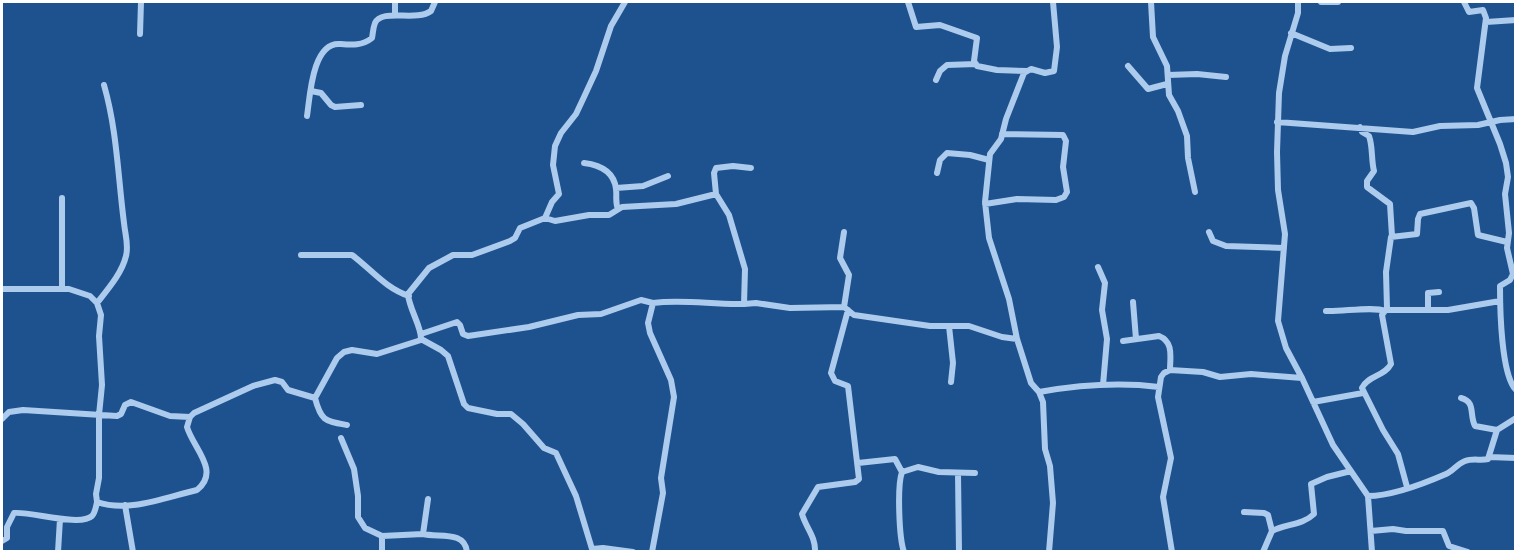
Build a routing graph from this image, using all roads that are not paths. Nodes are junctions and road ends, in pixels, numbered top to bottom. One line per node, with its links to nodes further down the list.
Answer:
1 (141, 2): 16 (street)
2 (395, 2): 12 (street)
3 (435, 2): 12 (street)
4 (625, 2): 45 (street)
5 (908, 2): 18 (street)
6 (1053, 2): 20 (street)
7 (1151, 2): 21 (street)
8 (1298, 2): 15 (street)
9 (1321, 2): 10 (street)
10 (1338, 2)
11 (1464, 2): 14 (street)
12 (395, 15): 26 (street)
13 (1515, 20): 14 (street)
14 (1486, 22): 31 (street)
15 (1292, 33): 17 (street); 30 (street)
16 (140, 34)
17 (1351, 48)
18 (976, 64): 20 (street); 23 (street)
19 (1128, 66): 24 (street)
20 (1027, 70): 33 (street)
21 (1168, 75): 22 (street); 24 (street)
22 (1226, 77)
23 (936, 80)
24 (1167, 84): 40 (street)
25 (104, 85): 61 (street)
26 (311, 91): 27 (street); 28 (street)
27 (361, 105)
28 (307, 116)
29 (1515, 119): 31 (street)
30 (1277, 122): 32 (street); 51 (street)
31 (1490, 122): 32 (street); 48 (street)
32 (1360, 127): 49 (street)
33 (1002, 134): 34 (street); 43 (street)
34 (989, 160): 37 (street); 43 (street)
35 (584, 163): 39 (street)
36 (751, 168): 41 (street)
37 (937, 173)
38 (669, 176): 39 (street)
39 (616, 188): 44 (street)
40 (1195, 192)
41 (716, 194): 44 (street); 63 (street)
42 (62, 198): 56 (street)
43 (985, 204): 70 (street)
44 (618, 209): 45 (street)
45 (545, 218): 58 (street)
46 (844, 232): 64 (street)
47 (1209, 232): 51 (street)
48 (1512, 233): 50 (street)
49 (1392, 236): 50 (street); 67 (street)
50 (1507, 242): 54 (street)
51 (1284, 248): 74 (street)
52 (301, 255): 58 (street)
53 (1098, 267): 76 (street)
54 (1513, 281): 59 (street)
55 (2, 288): 56 (street)
56 (62, 288): 61 (street)
57 (1439, 292): 65 (street)
58 (409, 296): 69 (street)
59 (1500, 301): 65 (street); 78 (street)
60 (1133, 302): 71 (street)
61 (97, 303): 84 (street)
62 (653, 303): 63 (street); 69 (street); 116 (street)
63 (744, 304): 64 (street)
64 (846, 309): 68 (street); 93 (street)
65 (1428, 310): 67 (street)
66 (1326, 311): 67 (street)
67 (1386, 311): 80 (street)
68 (949, 326): 70 (street); 75 (street)
69 (421, 337): 81 (street); 110 (street)
70 (1017, 339): 79 (street)
71 (1136, 339): 72 (street); 73 (street)
72 (1123, 341)
73 (1170, 370): 74 (street); 77 (street)
74 (1302, 378): 83 (street)
75 (951, 382)
76 (1103, 385): 77 (street); 79 (street)
77 (1159, 387): 121 (street)
78 (1515, 390)
79 (1039, 392): 120 (street)
80 (1363, 393): 83 (street); 98 (street)
81 (315, 398): 85 (street); 88 (street)
82 (1461, 398): 89 (street)
83 (1313, 402): 94 (street)
84 (99, 415): 85 (street); 86 (street); 101 (street)
85 (190, 417): 102 (street)
86 (2, 418)
87 (1515, 418): 89 (street)
88 (347, 425)
89 (1497, 430): 91 (street)
90 (341, 438): 108 (street)
91 (1489, 457): 92 (street); 98 (street)
92 (1515, 458)
93 (858, 463): 95 (street); 117 (street)
94 (1351, 471): 99 (street); 105 (street)
95 (902, 472): 96 (street); 118 (street)
96 (958, 473): 97 (street); 119 (street)
97 (975, 473)
98 (1407, 487): 99 (street)
99 (1368, 496): 106 (street)
100 (428, 499): 107 (street)
101 (97, 502): 102 (street); 104 (street)
102 (125, 505): 112 (street)
103 (1244, 512): 105 (street)
104 (60, 519): 109 (street); 111 (street)
105 (1272, 531): 122 (street)
106 (1371, 531): 123 (street); 124 (street)
107 (423, 534): 108 (street); 114 (street)
108 (382, 536): 113 (street)
109 (2, 541)
110 (589, 550): 115 (street)
111 (58, 552)
112 (133, 552)
113 (382, 552)
114 (467, 552)
115 (633, 552)
116 (652, 552)
117 (815, 552)
118 (904, 552)
119 (959, 552)
120 (1049, 552)
121 (1172, 552)
122 (1263, 552)
123 (1372, 552)
124 (1468, 552)

